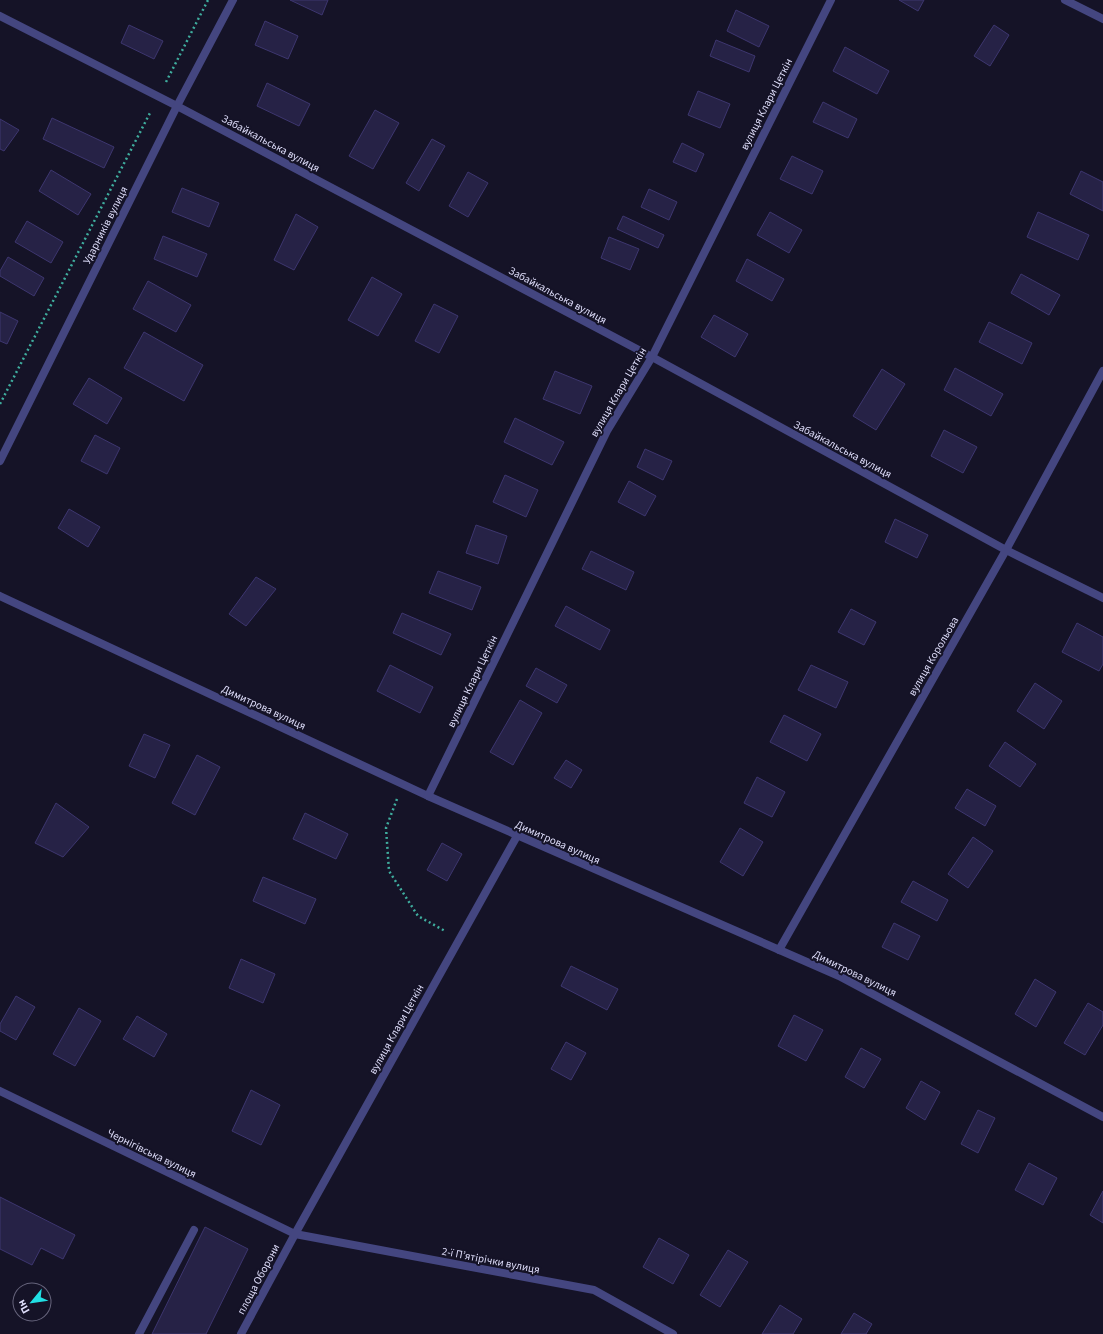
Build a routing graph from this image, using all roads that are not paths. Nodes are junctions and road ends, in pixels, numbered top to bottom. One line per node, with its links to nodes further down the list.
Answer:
1 (233, 0): 6 (street, Ударників вулиця)
2 (831, 0): 7 (street, вулиця Клари Цеткін)
3 (1065, 0): 5 (street)
4 (0, 16): 6 (street, Забайкальська вулиця)
5 (1103, 19)
6 (177, 106): 7 (street, Забайкальська вулиця); 9 (street, Ударників вулиця)
7 (652, 357): 10 (street, Забайкальська вулиця); 13 (street, вулиця Клари Цеткін)
8 (1103, 372): 10 (street, вулиця Корольова)
9 (0, 461)
10 (1006, 550): 12 (street, Забайкальська вулиця); 15 (street, вулиця Корольова)
11 (0, 596): 13 (street, Димитрова вулиця)
12 (1103, 598)
13 (428, 796): 14 (street, Димитрова вулиця)
14 (517, 836): 15 (street, Димитрова вулиця); 19 (street, вулиця Клари Цеткін)
15 (779, 950): 17 (street, Димитрова вулиця)
16 (0, 1091): 19 (street, Чернігівська вулиця)
17 (1103, 1117)
18 (194, 1230): 20 (street)
19 (295, 1234): 21 (street, площа Оборони); 22 (street, 2-ї П’ятірічки вулиця)
20 (139, 1334)
21 (241, 1334)
22 (673, 1334)

